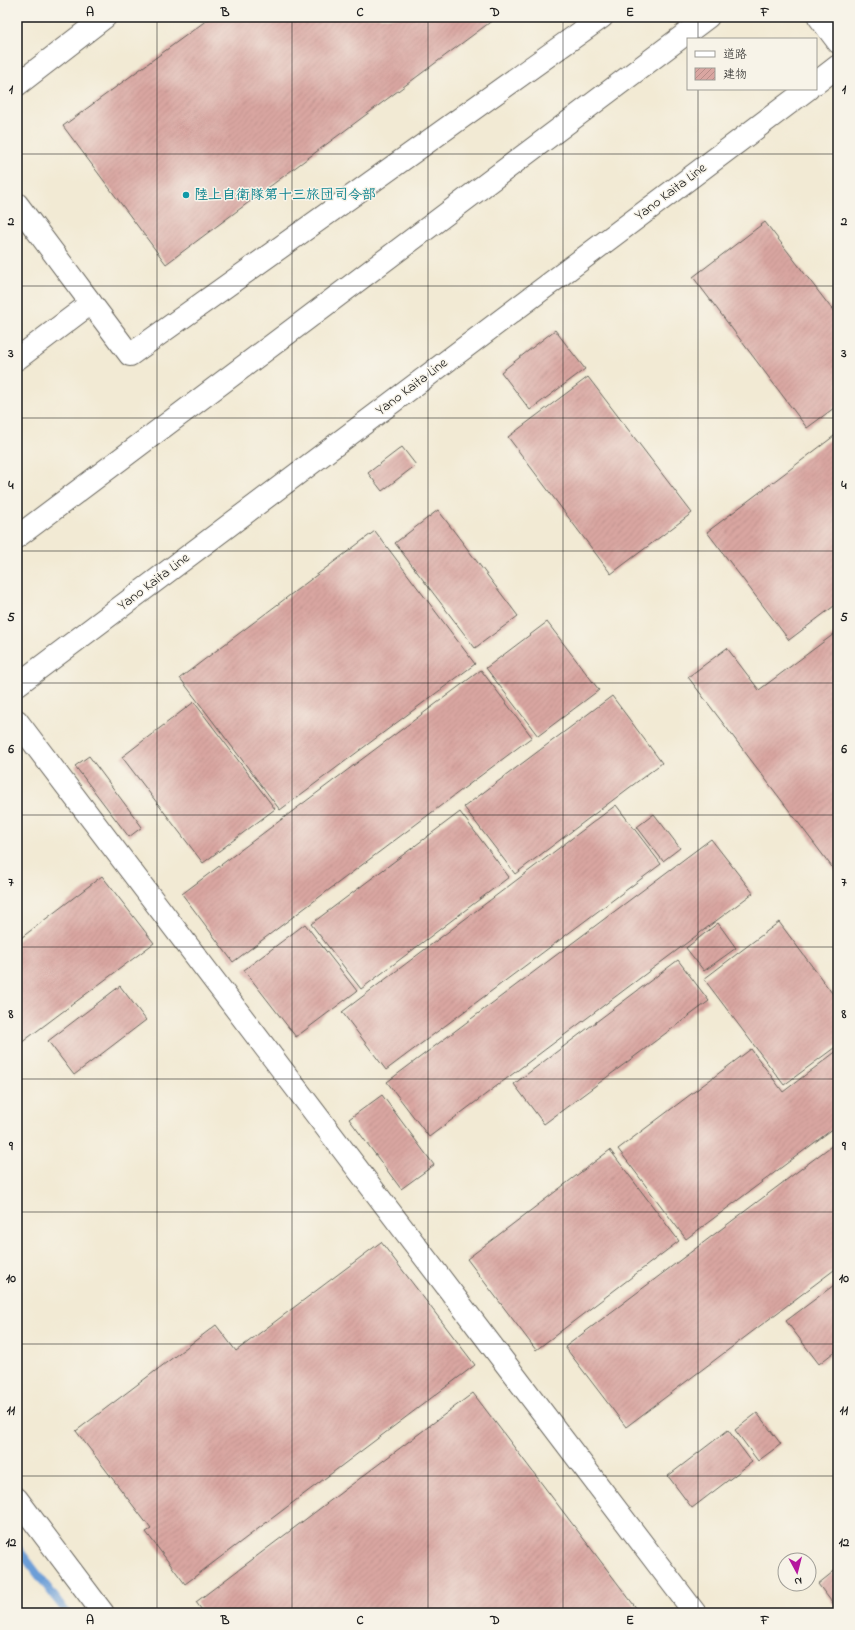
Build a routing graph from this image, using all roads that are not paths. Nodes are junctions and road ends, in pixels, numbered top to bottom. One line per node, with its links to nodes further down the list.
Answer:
1 (106, 17): 8 (main road)
2 (602, 17): 11 (main road)
3 (708, 17): 13 (main road)
4 (818, 17): 5 (main road)
5 (838, 42)
6 (838, 66): 7 (main road)
7 (817, 82)
8 (17, 85)
9 (807, 90): 14 (main road, Yano Kaita Line)
10 (17, 204): 11 (main road)
11 (91, 303): 12 (main road)
12 (17, 359)
13 (17, 537)
14 (17, 685)
15 (17, 721): 18 (main road)
16 (17, 1499): 17 (main road)
17 (103, 1613)
18 (694, 1613)

